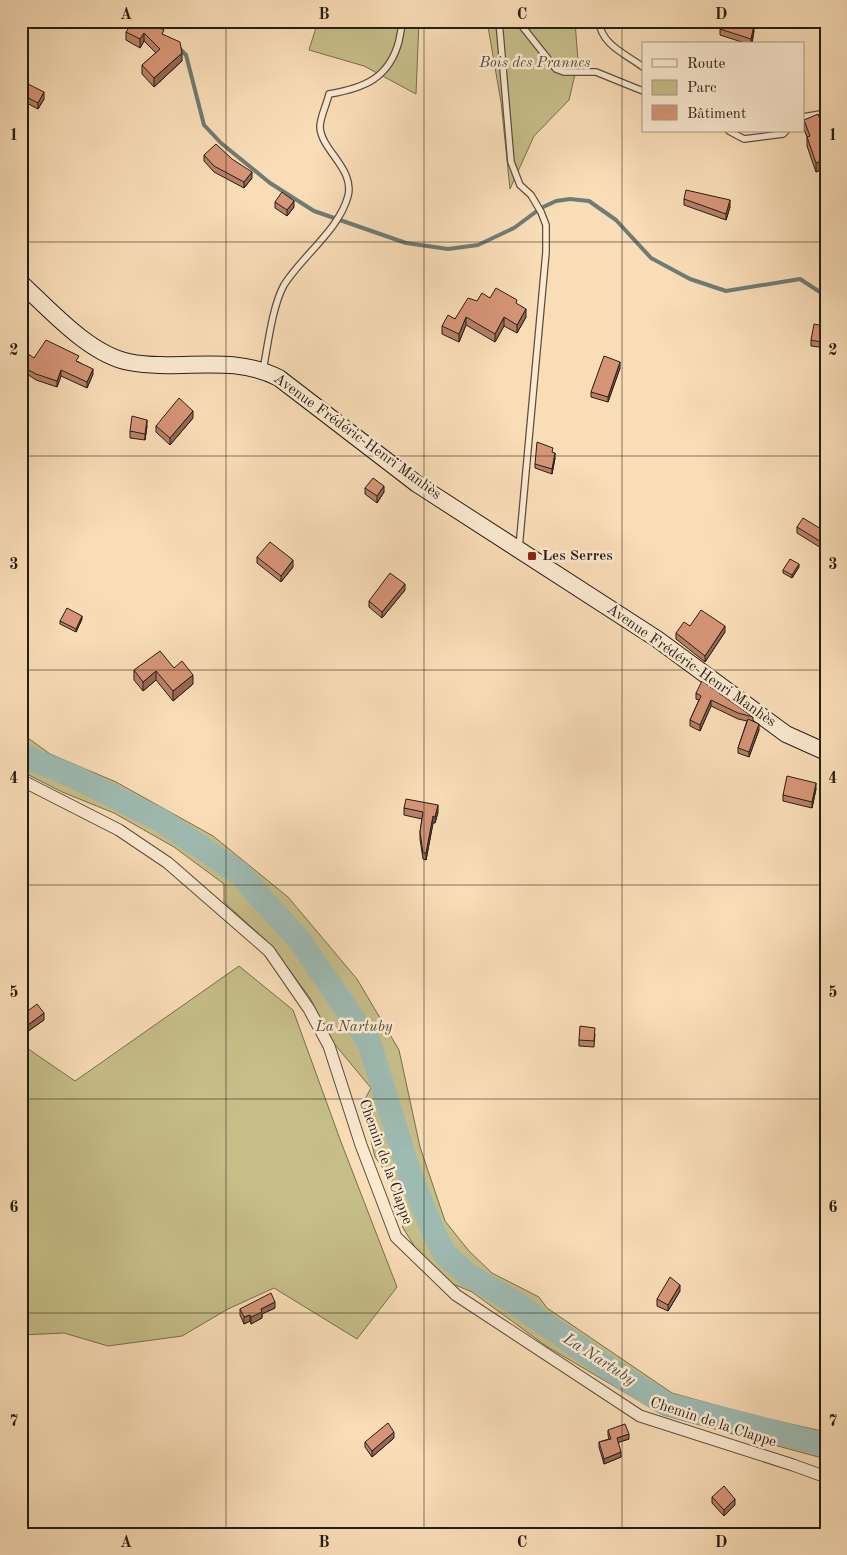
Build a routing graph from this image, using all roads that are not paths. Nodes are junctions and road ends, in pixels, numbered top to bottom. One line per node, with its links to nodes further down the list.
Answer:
1 (402, 21): 12 (lane)
2 (499, 21): 13 (lane)
3 (518, 21): 6 (lane)
4 (600, 21): 5 (lane)
5 (642, 65)
6 (642, 91)
7 (826, 113): 8 (lane)
8 (804, 117)
9 (731, 132): 10 (lane)
10 (785, 132)
11 (21, 283): 12 (street, Avenue Frédéric-Henri Manhès)
12 (264, 370): 13 (street, Avenue Frédéric-Henri Manhès)
13 (519, 548): 14 (street, Avenue Frédéric-Henri Manhès)
14 (826, 752)
15 (21, 780): 16 (street, Chemin de la Clappe)
16 (826, 1478)

